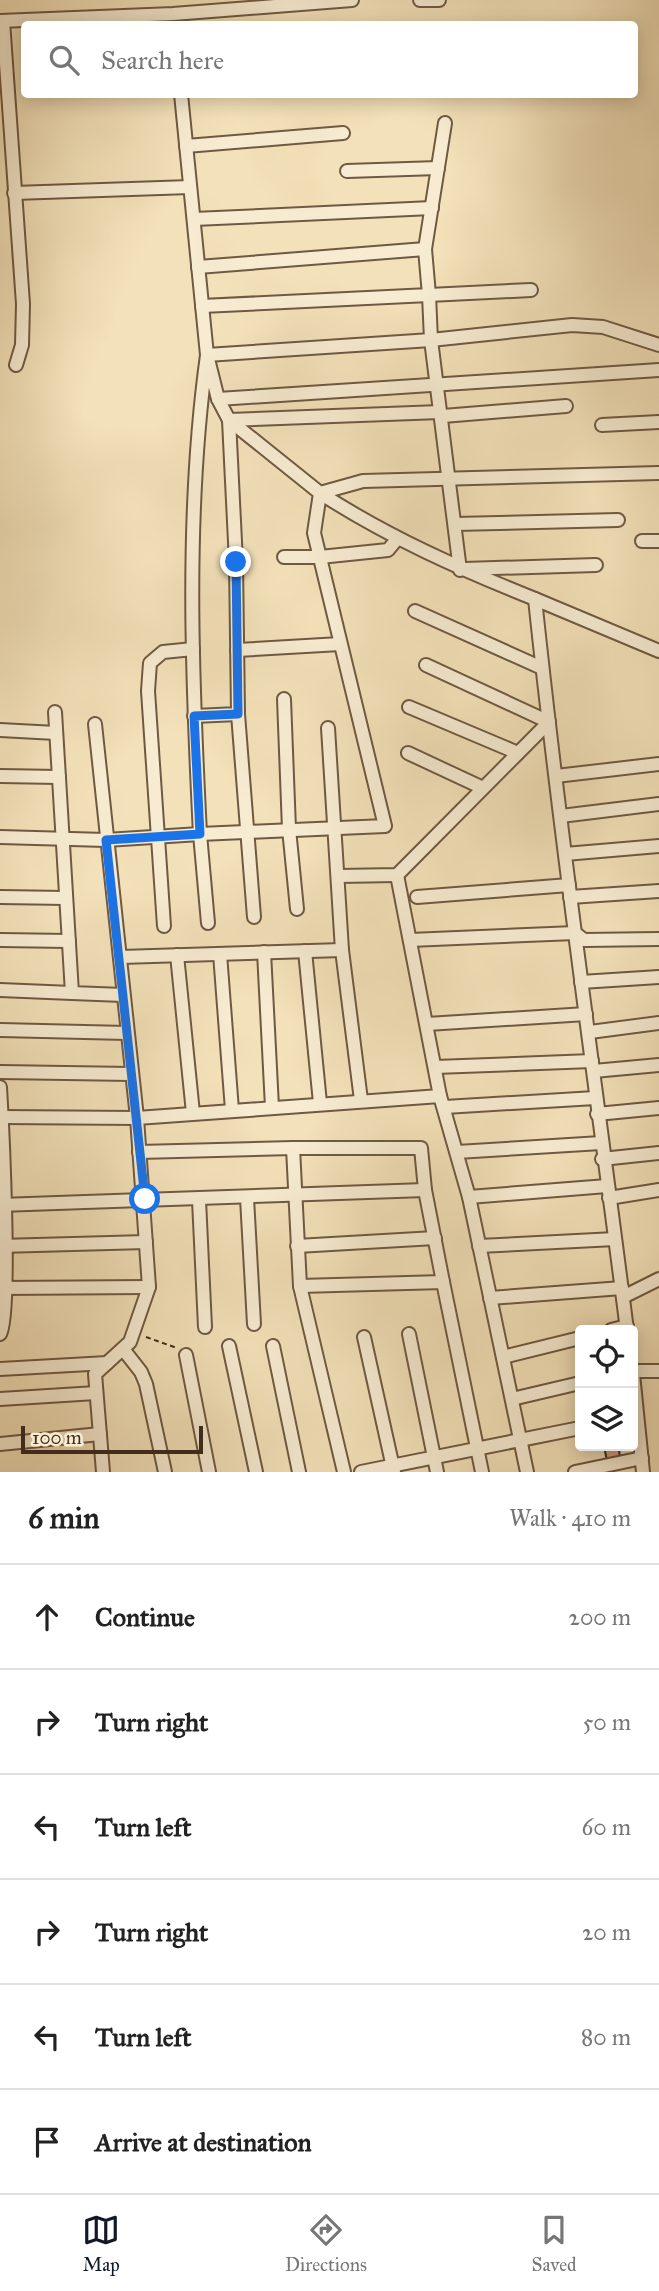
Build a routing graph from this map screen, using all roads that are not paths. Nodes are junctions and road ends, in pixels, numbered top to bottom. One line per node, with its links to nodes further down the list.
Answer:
1 (352, 0): 4 (street)
2 (421, 0): 3 (street)
3 (439, 0)
4 (251, 3): 5 (street)
5 (173, 19): 6 (street)
6 (2, 21): 14 (street)
7 (181, 98): 10 (street)
8 (445, 123): 11 (street)
9 (343, 133): 10 (street)
10 (186, 146): 13 (street)
11 (438, 168): 12 (street); 15 (street)
12 (347, 171)
13 (190, 187): 14 (street); 16 (street)
14 (14, 192): 25 (street)
15 (432, 208): 16 (street); 17 (street)
16 (194, 219): 18 (street)
17 (425, 249): 18 (street); 20 (street)
18 (198, 267): 21 (street)
19 (531, 290): 20 (street)
20 (429, 295): 21 (street); 22 (street)
21 (202, 306): 24 (street)
22 (431, 340): 23 (street); 24 (street); 27 (street)
23 (659, 345)
24 (207, 355): 28 (street); 49 (street)
25 (16, 365)
26 (659, 370): 27 (street)
27 (437, 383): 28 (street); 30 (street)
28 (218, 399): 31 (street)
29 (566, 406): 30 (street)
30 (442, 414): 31 (street); 35 (street)
31 (229, 420): 36 (street); 50 (street)
32 (659, 422): 33 (street)
33 (602, 425)
34 (659, 473): 35 (street)
35 (450, 478): 36 (street); 38 (street)
36 (320, 493): 39 (street); 43 (street)
37 (618, 520): 38 (street)
38 (455, 523): 45 (street)
39 (397, 539): 43 (street); 45 (street)
40 (642, 541): 41 (street)
41 (659, 541)
42 (284, 557): 43 (street)
43 (320, 557): 48 (street)
44 (596, 565): 45 (street)
45 (460, 570): 46 (street)
46 (535, 599): 51 (street); 53 (street)
47 (415, 611): 53 (street)
48 (340, 644): 50 (street); 73 (street)
49 (192, 649): 58 (street); 77 (street)
50 (237, 650): 57 (street)
51 (659, 651)
52 (426, 666): 59 (street)
53 (542, 668): 59 (street)
54 (284, 699): 74 (street)
55 (409, 707): 64 (street)
56 (55, 712): 63 (street)
57 (238, 714): 58 (street); 75 (street)
58 (194, 716): 76 (street)
59 (549, 722): 64 (street); 68 (street)
60 (95, 724): 80 (street)
61 (328, 728): 73 (street)
62 (0, 730): 63 (street)
63 (56, 733): 69 (street)
64 (518, 753): 70 (street)
65 (408, 754): 70 (street)
66 (659, 764): 68 (street)
67 (0, 776): 69 (street)
68 (556, 776): 72 (street)
69 (59, 777): 79 (street)
70 (483, 788): 83 (street)
71 (659, 804): 72 (street)
72 (561, 816): 82 (street)
73 (334, 828): 74 (street); 84 (street)
74 (289, 829): 75 (street); 90 (street)
75 (246, 831): 76 (street); 91 (street)
76 (200, 834): 77 (street); 92 (street)
77 (158, 836): 80 (street); 93 (street)
78 (0, 837): 79 (street)
79 (61, 839): 80 (street); 89 (street)
80 (106, 840): 104 (street)
81 (659, 846): 82 (street)
82 (565, 853): 85 (street)
83 (397, 875): 84 (street); 97 (street)
84 (340, 876): 99 (street)
85 (569, 891): 86 (street); 88 (street); 94 (street)
86 (659, 891)
87 (0, 897): 89 (street)
88 (417, 897)
89 (66, 898): 98 (street)
90 (297, 909)
91 (254, 916)
92 (208, 923)
93 (164, 926)
94 (575, 933): 95 (street); 97 (street); 106 (street)
95 (659, 939)
96 (0, 940): 98 (street)
97 (410, 940): 112 (street)
98 (69, 941): 108 (street)
99 (342, 950): 100 (street); 123 (street)
100 (304, 951): 101 (street); 125 (street)
101 (264, 952): 102 (street); 126 (street)
102 (220, 954): 103 (street); 128 (street)
103 (177, 955): 104 (street); 129 (street)
104 (121, 957): 109 (street)
105 (659, 977): 106 (street)
106 (581, 982): 110 (street)
107 (0, 990): 108 (street)
108 (72, 993): 109 (street)
109 (123, 995): 115 (street)
110 (586, 1014): 112 (street); 114 (street)
111 (659, 1023): 114 (street)
112 (427, 1024): 118 (street)
113 (0, 1030): 115 (street)
114 (590, 1032): 117 (street)
115 (127, 1033): 120 (street)
116 (659, 1065): 117 (street)
117 (593, 1066): 118 (street); 122 (street)
118 (435, 1067): 124 (street)
119 (0, 1072): 120 (street)
120 (131, 1074): 132 (street)
121 (0, 1087): 131 (street)
122 (595, 1098): 124 (street); 130 (street)
123 (361, 1100): 124 (street); 125 (street)
124 (442, 1102): 136 (street)
125 (320, 1103): 126 (street)
126 (272, 1107): 128 (street)
127 (659, 1108): 130 (street)
128 (232, 1110): 129 (street)
129 (193, 1113): 132 (street)
130 (597, 1114): 133 (street)
131 (1, 1117): 132 (street); 139 (street)
132 (137, 1118): 135 (street)
133 (601, 1143): 136 (street); 138 (street)
134 (293, 1148): 135 (street); 140 (street); 143 (street)
135 (139, 1152): 146 (street)
136 (457, 1152): 144 (street)
137 (659, 1153): 138 (street)
138 (602, 1159): 142 (street)
139 (2, 1161): 148 (street)
140 (425, 1191): 143 (street); 149 (street)
141 (659, 1191): 142 (street)
142 (608, 1192): 144 (street); 150 (street)
143 (295, 1194): 145 (street); 154 (street)
144 (469, 1197): 152 (street)
145 (247, 1198): 147 (street); 162 (street)
146 (143, 1199): 147 (street); 148 (street); 151 (street)
147 (199, 1200): 164 (street)
148 (2, 1205): 153 (street)
149 (435, 1238): 154 (street); 156 (street)
150 (615, 1239): 152 (street); 160 (street)
151 (146, 1242): 153 (street); 158 (street)
152 (479, 1245): 161 (street)
153 (3, 1246): 159 (street)
154 (297, 1246): 157 (street)
155 (659, 1279): 160 (street)
156 (443, 1282): 157 (street); 187 (street)
157 (300, 1286): 196 (street)
158 (149, 1287): 159 (street); 171 (street)
159 (2, 1288): 165 (street)
160 (622, 1293): 161 (street); 163 (street)
161 (490, 1298): 173 (street)
162 (254, 1324)
163 (627, 1325)
164 (205, 1327)
165 (0, 1334)
166 (409, 1334): 188 (street)
167 (364, 1337): 190 (street)
168 (575, 1339): 173 (street)
169 (229, 1346): 194 (street)
170 (273, 1346): 195 (street)
171 (123, 1349): 174 (street); 192 (street)
172 (186, 1355): 193 (street)
173 (503, 1357): 181 (street)
174 (107, 1363): 175 (street); 179 (street)
175 (0, 1368)
176 (659, 1371): 177 (street)
177 (638, 1372)
178 (575, 1384): 181 (street)
179 (96, 1393): 180 (street); 183 (street)
180 (0, 1399)
181 (512, 1399): 185 (street)
182 (575, 1429): 185 (street)
183 (100, 1434): 186 (street); 191 (street)
184 (638, 1435): 189 (street)
185 (520, 1440): 187 (street); 200 (street)
186 (0, 1444)
187 (477, 1448): 188 (street); 199 (street)
188 (434, 1457): 190 (street); 198 (street)
189 (642, 1458): 201 (street); 202 (street)
190 (393, 1470): 197 (street)
191 (103, 1472)
192 (165, 1472)
193 (209, 1472)
194 (256, 1472)
195 (299, 1472)
196 (344, 1472)
197 (361, 1472)
198 (437, 1472)
199 (482, 1472)
200 (527, 1472)
201 (575, 1472)
202 (643, 1472)

